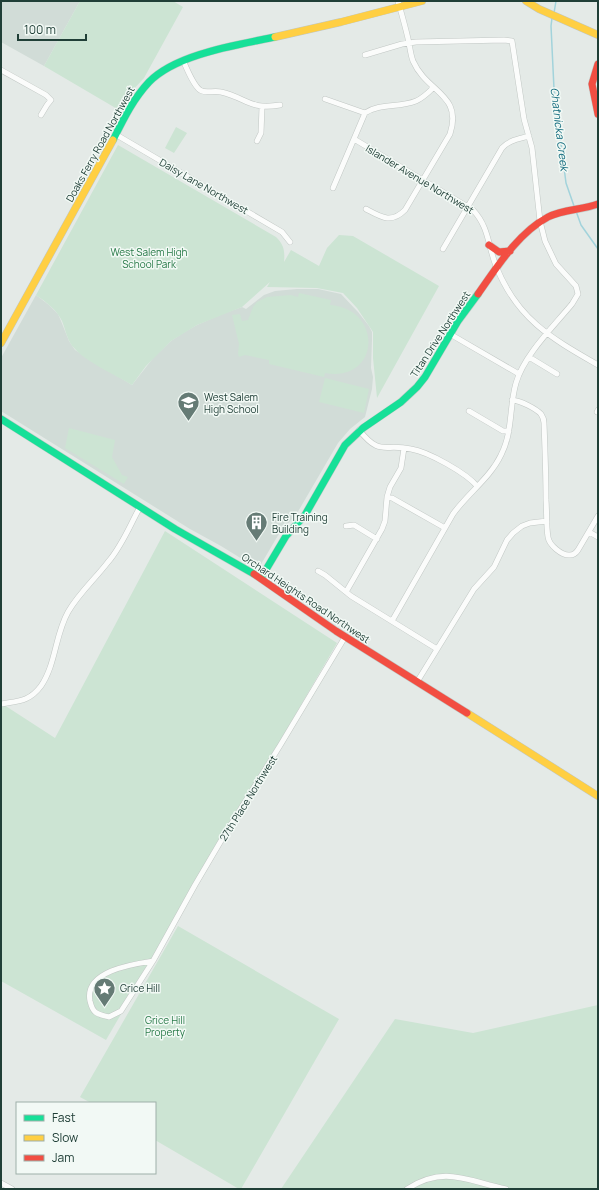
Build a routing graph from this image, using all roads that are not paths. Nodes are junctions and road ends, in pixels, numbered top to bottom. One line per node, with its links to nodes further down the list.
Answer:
1 (422, 1): 3 (street, Doaks Ferry Road Northwest)
2 (526, 1): 4 (street)
3 (399, 4): 5 (street); 7 (street, Doaks Ferry Road Northwest)
4 (598, 35)
5 (409, 43): 6 (street); 11 (street); 19 (street)
6 (365, 55)
7 (183, 60): 14 (street); 18 (street, Doaks Ferry Road Northwest)
8 (598, 64): 10 (street)
9 (1, 70): 17 (street)
10 (596, 77): 16 (street)
11 (433, 88): 15 (street); 22 (street)
12 (325, 99): 15 (street)
13 (280, 105): 14 (street)
14 (262, 107): 21 (street)
15 (365, 114): 20 (street)
16 (598, 114)
17 (41, 115)
18 (115, 134): 28 (street, Daisy Lane Northwest); 35 (street, Doaks Ferry Road Northwest)
19 (528, 136): 25 (street); 27 (street)
20 (354, 139): 22 (street, Islander Avenue Northwest); 23 (street)
21 (257, 142)
22 (423, 180): 25 (street, Islander Avenue Northwest); 26 (street)
23 (333, 188)
24 (598, 204): 27 (street, Titan Drive Northwest)
25 (468, 206): 29 (street, Islander Avenue Northwest); 30 (street)
26 (366, 208)
27 (540, 221): 31 (street, Titan Drive Northwest); 34 (street)
28 (290, 242)
29 (489, 245): 31 (street); 32 (street, Islander Avenue Northwest)
30 (443, 249)
31 (510, 251): 32 (street, Titan Drive Northwest)
32 (497, 268): 33 (street, Titan Drive Northwest); 34 (street, Islander Avenue Northwest)
33 (450, 334): 38 (street); 43 (street, Titan Drive Northwest)
34 (547, 334): 36 (street); 37 (street, Islander Avenue Northwest)
35 (1, 343)
36 (529, 357): 38 (street); 39 (street)
37 (598, 365)
38 (519, 374): 40 (street)
39 (556, 374)
40 (512, 400): 44 (street); 50 (street)
41 (469, 411): 44 (street)
42 (1, 419): 48 (street, Orchard Heights Road Northwest)
43 (360, 430): 45 (street); 57 (street, Titan Drive Northwest)
44 (509, 431): 46 (street)
45 (404, 448): 46 (street); 47 (street)
46 (478, 486): 52 (street)
47 (387, 498): 52 (street); 55 (street)
48 (140, 507): 57 (street, Orchard Heights Road Northwest); 63 (street)
49 (598, 516): 53 (street)
50 (547, 521): 53 (street); 61 (street)
51 (346, 526): 55 (street)
52 (445, 528): 59 (street)
53 (589, 532): 54 (street)
54 (598, 537)
55 (377, 538): 58 (street)
56 (318, 571): 58 (street)
57 (261, 578): 60 (street, Orchard Heights Road Northwest)
58 (346, 592): 59 (street)
59 (392, 621): 61 (street)
60 (345, 637): 62 (street, Orchard Heights Road Northwest); 65 (street, 27th Place Northwest)
61 (437, 649): 62 (street)
62 (417, 682): 64 (street, Orchard Heights Road Northwest)
63 (1, 704)
64 (598, 796)
65 (153, 961): 65 (street, 27th Place Northwest)
66 (1, 1182): 67 (street)
67 (12, 1189)
68 (407, 1189): 69 (street)
69 (506, 1189)

